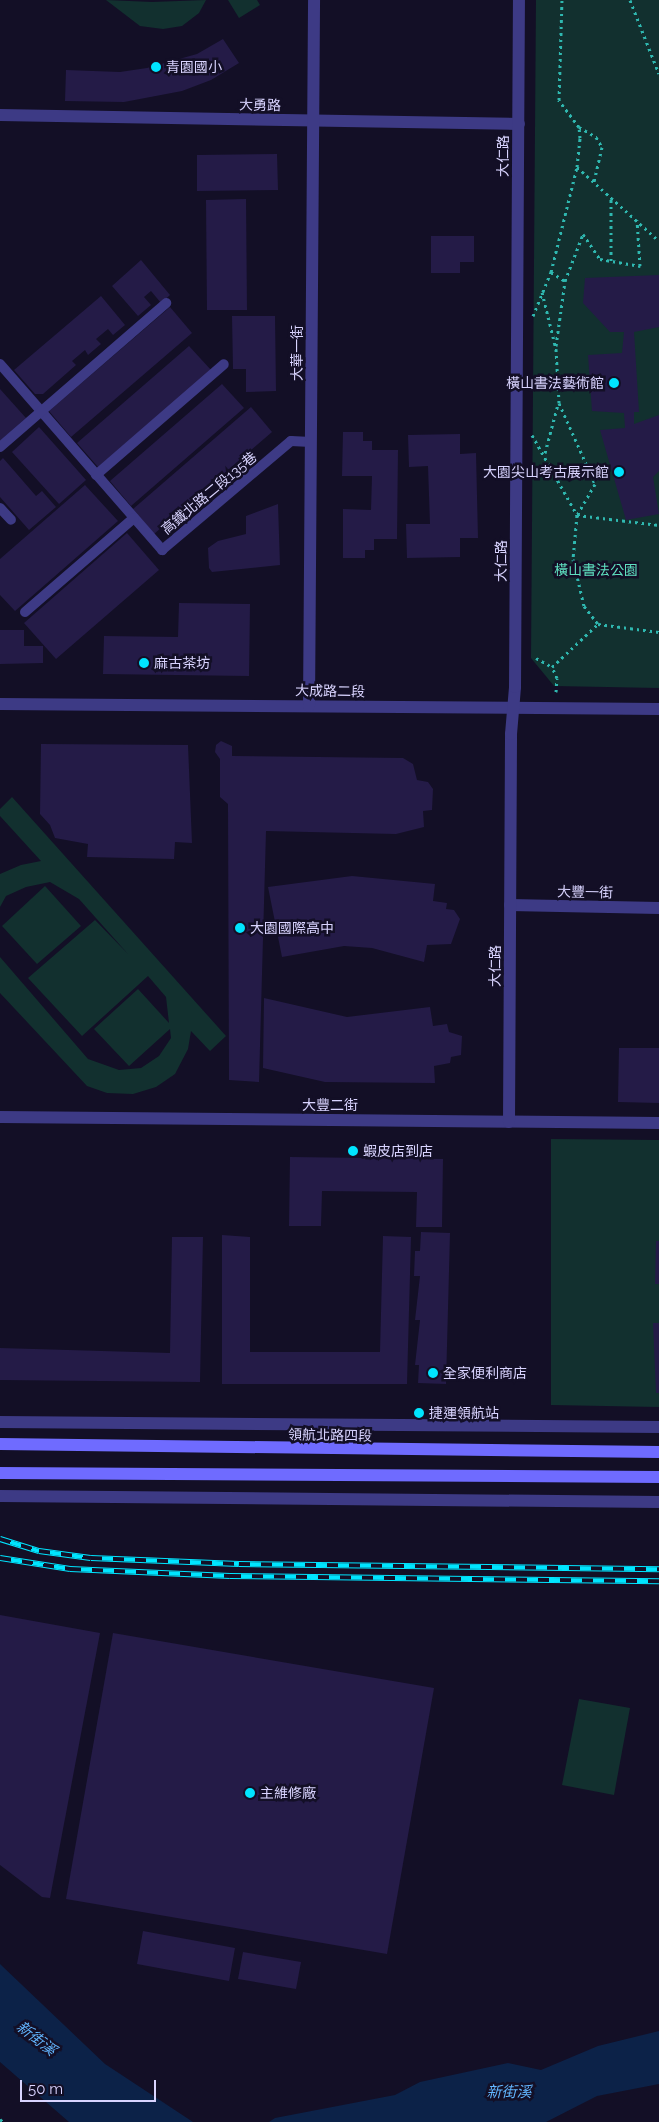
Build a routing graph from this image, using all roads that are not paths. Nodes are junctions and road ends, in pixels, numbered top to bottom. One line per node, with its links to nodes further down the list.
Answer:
1 (314, 0): 4 (street, 大華一街)
2 (518, 0): 5 (street, 大仁路)
3 (0, 115): 4 (street, 大勇路)
4 (313, 121): 5 (street, 大勇路); 10 (street, 大華一街)
5 (518, 124): 19 (street, 大仁路)
6 (166, 304): 9 (lane)
7 (0, 364): 9 (lane, 高鐵北路二段135巷)
8 (224, 364): 12 (lane)
9 (41, 411): 11 (lane); 12 (lane, 高鐵北路二段135巷)
10 (311, 442): 14 (lane, 高鐵北路二段135巷); 18 (street, 大華一街)
11 (0, 448)
12 (96, 474): 14 (lane, 高鐵北路二段135巷)
13 (0, 508): 15 (lane)
14 (134, 518): 16 (lane)
15 (11, 520)
16 (24, 612)
17 (0, 704): 18 (street, 大成路二段)
18 (309, 706): 19 (street, 大成路二段)
19 (513, 708): 20 (street, 大成路二段); 21 (street, 大仁路)
20 (659, 709)
21 (510, 905): 22 (street, 大豐一街); 24 (street, 大仁路)
22 (659, 908)
23 (0, 1117): 24 (street, 大豐二街)
24 (509, 1122): 25 (street, 大豐二街)
25 (659, 1123)
26 (0, 1422): 27 (street, 領航北路四段)
27 (659, 1427)
28 (0, 1444): 29 (main road, 領航北路四段)
29 (659, 1452)
30 (0, 1473): 31 (main road)
31 (659, 1477)
32 (0, 1496): 33 (street)
33 (659, 1502)

